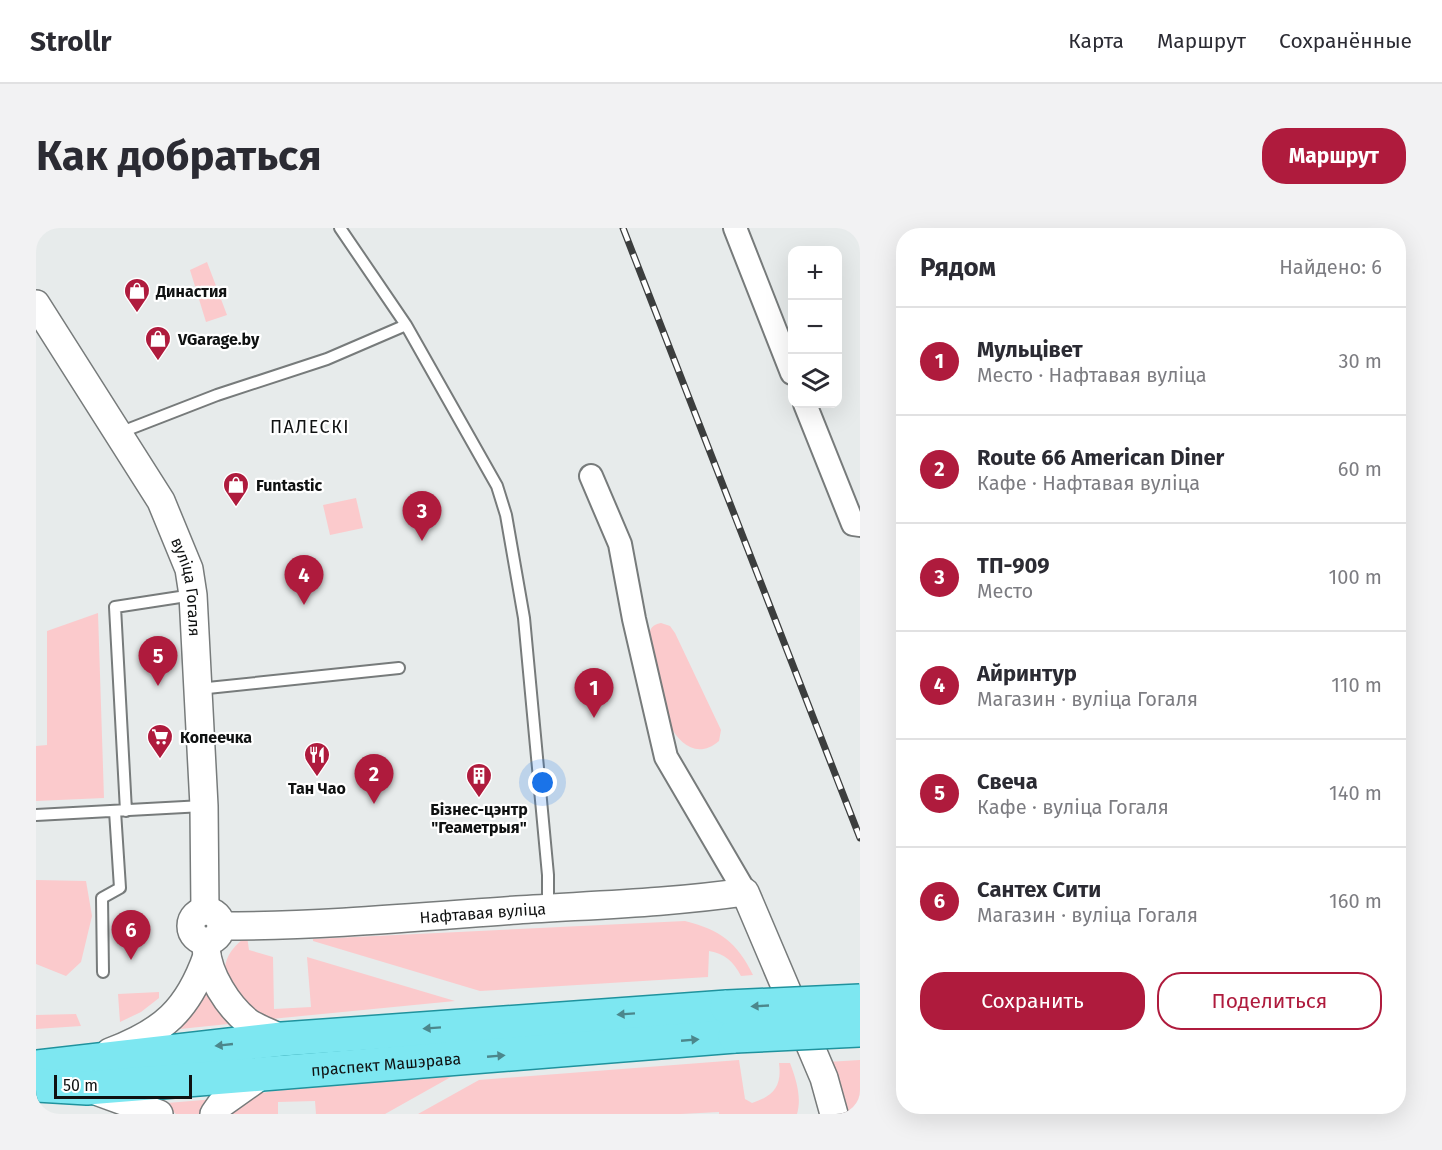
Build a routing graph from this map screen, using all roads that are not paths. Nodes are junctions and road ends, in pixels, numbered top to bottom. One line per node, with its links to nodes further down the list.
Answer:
1 (340, 228): 4 (lane)
2 (735, 228): 5 (street)
3 (36, 304): 7 (street, вуліца Гогаля)
4 (406, 325): 7 (lane); 17 (lane)
5 (788, 363)
6 (807, 408): 9 (street)
7 (119, 433): 10 (street, вуліца Гогаля)
8 (591, 476): 16 (street)
9 (858, 530)
10 (193, 595): 12 (street, вуліца Гогаля); 14 (lane)
11 (399, 668): 12 (lane)
12 (198, 689): 13 (street, вуліца Гогаля)
13 (204, 806): 14 (lane); 18 (street, вуліца Гогаля)
14 (120, 811): 15 (lane); 19 (lane)
15 (36, 815)
16 (745, 892): 17 (street, Нафтавая вуліца); 30 (street)
17 (548, 908): 18 (street, Нафтавая вуліца)
18 (210, 934): 23 (street); 25 (street)
19 (104, 972)
20 (860, 1001): 21 (main road, one-way to 21, bridge)
21 (731, 1022): 22 (main road, bridge); 23 (main road, праспект Машэрава, one-way to 23); 26 (main road, праспект Машэрава, one-way to 21)
22 (860, 1030)
23 (282, 1039): 25 (main road, праспект Машэрава, one-way to 25)
24 (36, 1067): 25 (main road, праспект Машэрава)
25 (87, 1074): 26 (main road, праспект Машэрава); 27 (main road, праспект Машэрава); 28 (street)
26 (262, 1075): 29 (street)
27 (36, 1085)
28 (159, 1114)
29 (214, 1114)
30 (834, 1114)

